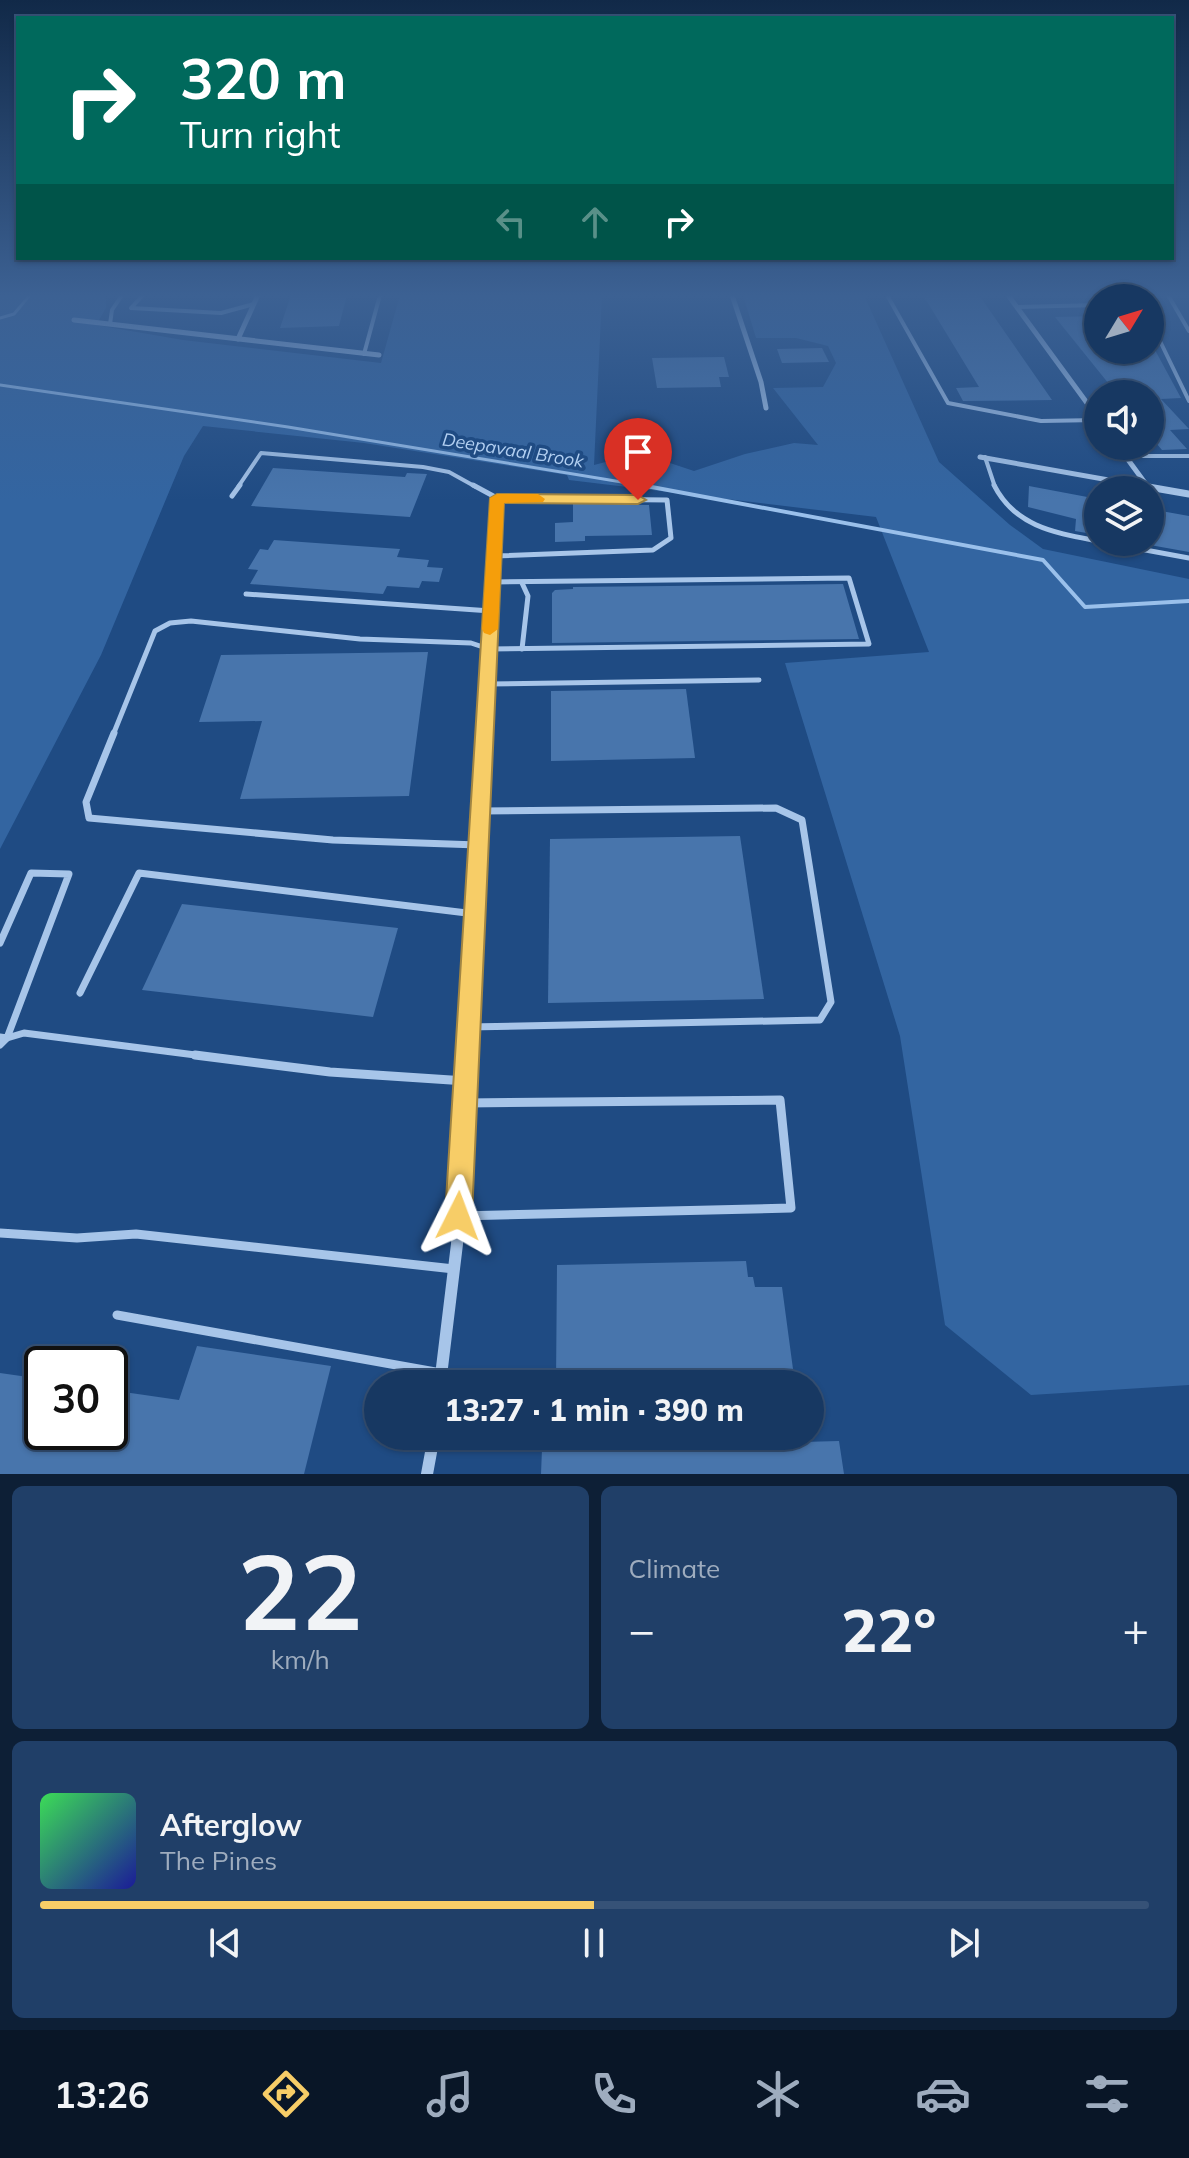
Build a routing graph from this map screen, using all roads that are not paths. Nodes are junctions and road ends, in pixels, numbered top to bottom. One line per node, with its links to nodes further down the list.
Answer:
1 (755, 364): 7 (street)
2 (926, 364): 8 (lane)
3 (1058, 364): 5 (street)
4 (1171, 364): 6 (lane)
5 (1084, 400)
6 (1189, 401)
7 (766, 408)
8 (1084, 419)
9 (1164, 456): 10 (lane)
10 (1189, 456)
11 (982, 457): 12 (street); 17 (lane)
12 (1087, 476)
13 (1164, 490): 14 (street)
14 (1189, 494)
15 (232, 496): 16 (lane)
16 (497, 498): 19 (street); 19 (lane)
17 (1084, 537)
18 (1164, 554): 20 (lane)
19 (494, 556): 21 (street)
20 (1189, 558)
21 (492, 582): 22 (lane); 24 (street)
22 (522, 583): 26 (lane); 26 (lane)
23 (246, 594): 24 (lane)
24 (491, 611): 25 (street)
25 (489, 649): 26 (lane); 28 (street); 30 (lane)
26 (522, 649)
27 (759, 680): 28 (lane)
28 (487, 684): 29 (street)
29 (480, 811): 30 (street); 34 (lane)
30 (478, 845): 31 (street)
31 (475, 914): 33 (lane); 34 (street)
32 (0, 943): 35 (lane)
33 (80, 993)
34 (468, 1027): 37 (street)
35 (4, 1038): 36 (lane); 37 (lane)
36 (0, 1045)
37 (466, 1081): 38 (street)
38 (465, 1103): 39 (street); 39 (lane)
39 (458, 1216): 41 (street)
40 (0, 1233): 41 (lane)
41 (454, 1269): 44 (street)
42 (117, 1315): 43 (lane)
43 (400, 1370)
44 (442, 1370)
45 (431, 1450): 46 (street)
46 (427, 1474)

